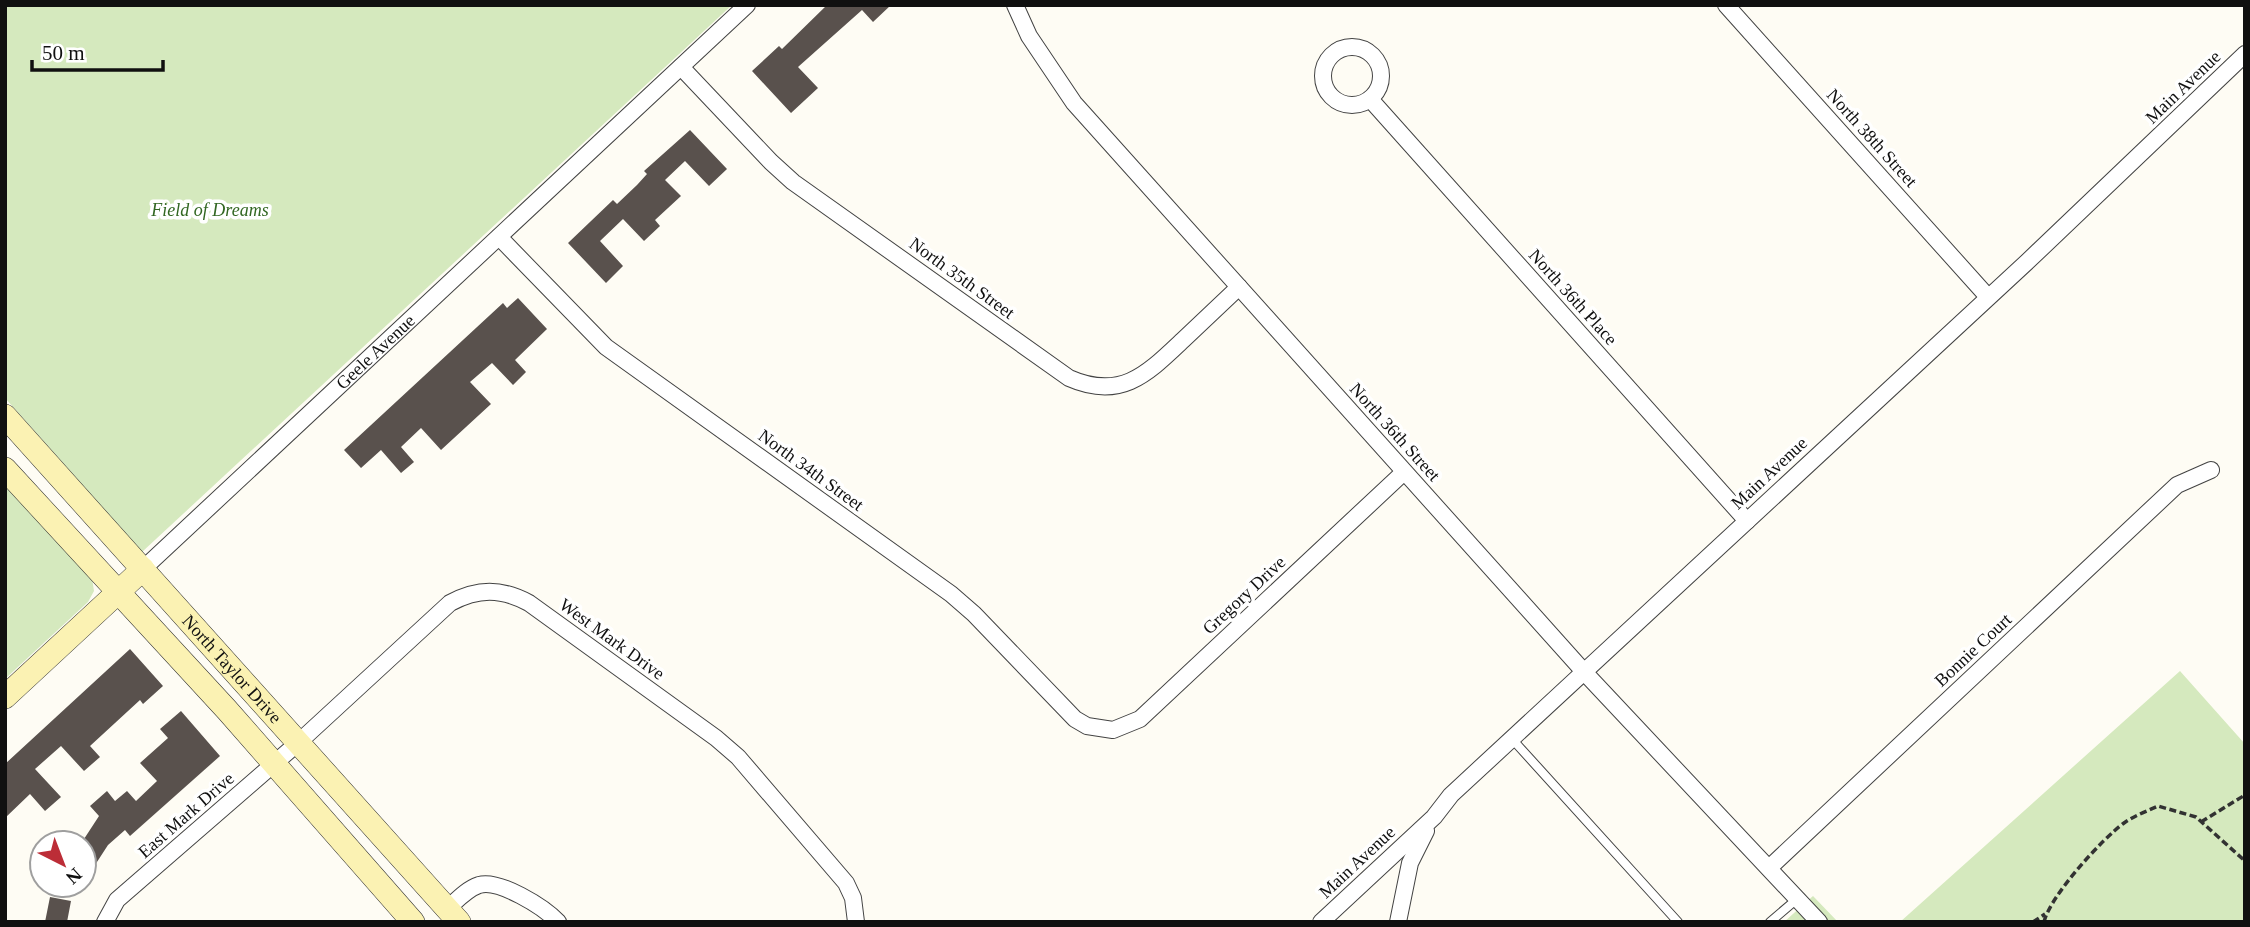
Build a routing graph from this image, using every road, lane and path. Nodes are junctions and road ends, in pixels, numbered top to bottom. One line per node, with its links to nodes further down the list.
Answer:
1 (747, 5): 5 (street, Geele Avenue)
2 (1015, 5): 8 (street, North 36th Street)
3 (1726, 5): 9 (street, North 38th Street)
4 (2245, 54): 9 (street, Main Avenue)
5 (681, 67): 7 (street, Geele Avenue); 8 (street, North 35th Street)
6 (1370, 99): 14 (street, North 36th Place)
7 (499, 237): 15 (street, Geele Avenue); 19 (street, North 34th Street)
8 (1239, 287): 13 (street, North 36th Street)
9 (1988, 297): 14 (street, Main Avenue)
10 (5, 416): 15 (main road, North Taylor Drive)
11 (5, 469): 16 (main road, North Taylor Drive)
12 (2211, 470): 27 (street, Bonnie Court)
13 (1404, 471): 17 (street, North 36th Street); 19 (street, Gregory Drive)
14 (1747, 521): 17 (street, Main Avenue)
15 (143, 569): 16 (main road, Geele Avenue); 21 (main road, North Taylor Drive)
16 (118, 593): 18 (main road, Geele Avenue); 22 (main road, North Taylor Drive)
17 (1586, 674): 20 (street, Main Avenue); 27 (street, North 36th Street)
18 (5, 697)
19 (1101, 729)
20 (1513, 740): 24 (street, Main Avenue); 37 (lane)
21 (299, 742): 22 (street, East Mark Drive); 30 (main road, North Taylor Drive); 34 (street, West Mark Drive)
22 (274, 763): 31 (street, East Mark Drive); 32 (main road, North Taylor Drive)
23 (2245, 795): 25 (path)
24 (1434, 817): 35 (street, Main Avenue); 36 (street)
25 (2202, 822): 26 (path); 29 (path)
26 (2245, 861)
27 (1769, 868): 28 (street, North 36th Street)
28 (1797, 899): 38 (lane); 39 (street, North 36th Street)
29 (2046, 912): 40 (path); 41 (path)
30 (453, 915): 33 (street)
31 (105, 922)
32 (414, 922)
33 (558, 922)
34 (856, 922)
35 (1321, 922)
36 (1398, 922)
37 (1678, 922)
38 (1770, 922)
39 (1819, 922)
40 (2033, 922)
41 (2044, 922)

